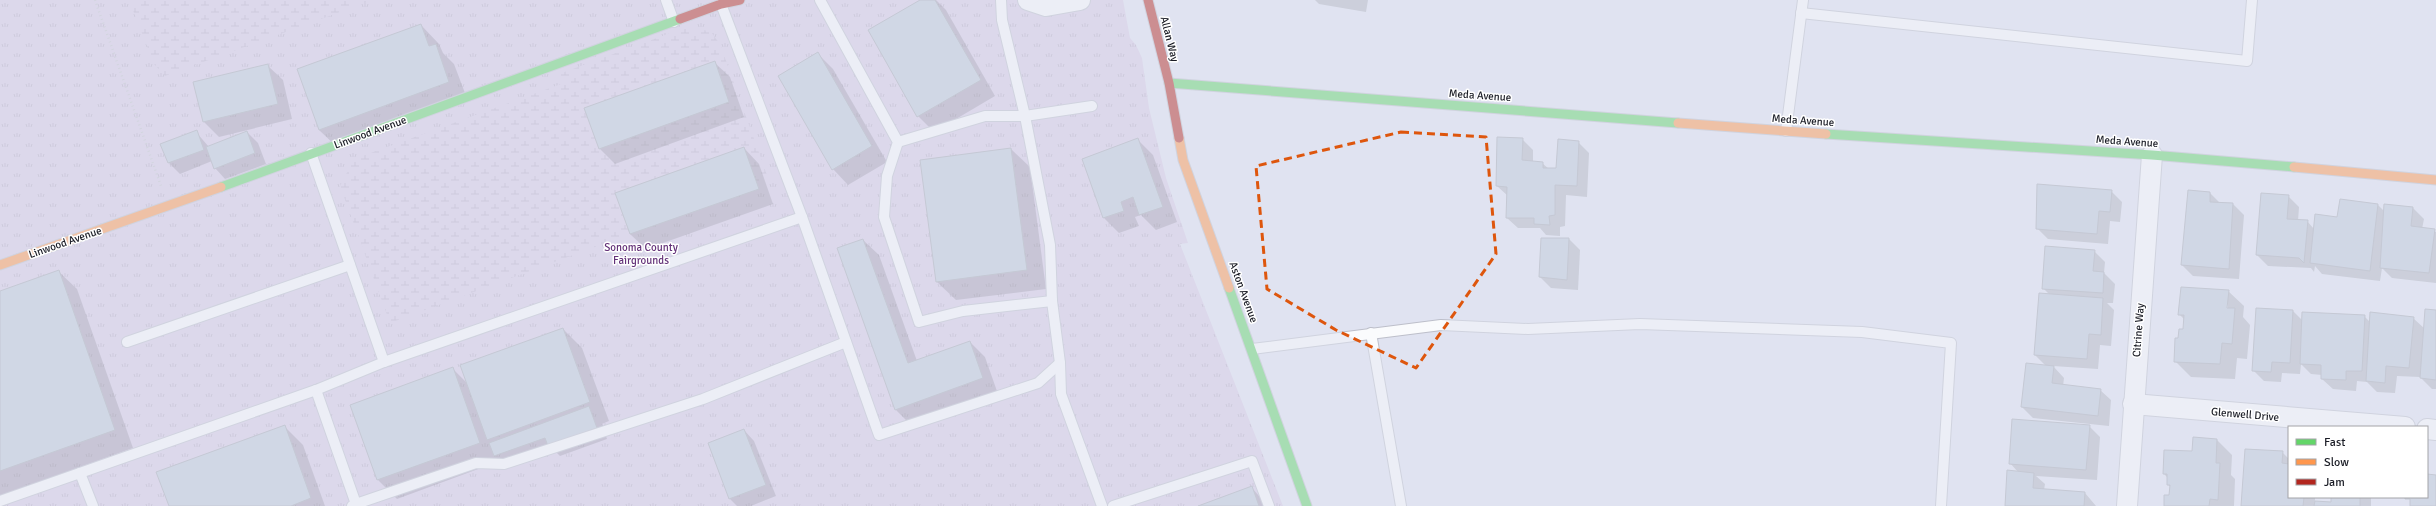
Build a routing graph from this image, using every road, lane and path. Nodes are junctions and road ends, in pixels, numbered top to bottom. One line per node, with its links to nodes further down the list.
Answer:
1 (95, 0): 22 (path)
2 (666, 0): 13 (lane)
3 (740, 0): 11 (street, Linwood Avenue)
4 (820, 0): 18 (lane)
5 (1001, 0): 16 (lane)
6 (1028, 0): 7 (street)
7 (1080, 0)
8 (1148, 0): 14 (street, Allan Way)
9 (1803, 0): 12 (lane)
10 (2252, 0): 12 (lane)
11 (721, 4): 13 (street, Linwood Avenue); 23 (lane)
12 (1801, 13): 17 (lane)
13 (674, 22): 19 (street, Linwood Avenue)
14 (1169, 83): 17 (street, Meda Avenue); 30 (street, Aston Avenue)
15 (1092, 106): 16 (lane)
16 (1025, 116): 18 (lane); 26 (lane)
17 (1786, 131): 20 (street, Meda Avenue)
18 (898, 142): 26 (lane)
19 (311, 153): 22 (street, Linwood Avenue); 25 (lane)
20 (2152, 154): 21 (street, Meda Avenue); 34 (street, Citrine Way)
21 (2436, 180)
22 (168, 207): 24 (street, Linwood Avenue)
23 (802, 217): 29 (lane); 31 (lane)
24 (0, 265)
25 (350, 265): 28 (lane); 31 (lane)
26 (1052, 301): 32 (lane)
27 (1371, 333): 30 (lane); 44 (lane); 45 (lane)
28 (127, 342)
29 (846, 342): 32 (lane); 38 (lane)
30 (1252, 349): 43 (street, Aston Avenue)
31 (384, 362): 33 (lane)
32 (1060, 363): 40 (lane)
33 (316, 390): 36 (lane); 38 (lane)
34 (2133, 404): 35 (street, Glenwell Drive); 46 (street, Citrine Way)
35 (2393, 426)
36 (80, 473): 37 (lane); 39 (lane)
37 (0, 501)
38 (354, 505)
39 (93, 506)
40 (1102, 506)
41 (1113, 506): 42 (lane)
42 (1269, 506)
43 (1307, 506)
44 (1401, 506)
45 (1941, 506)
46 (2127, 506)

